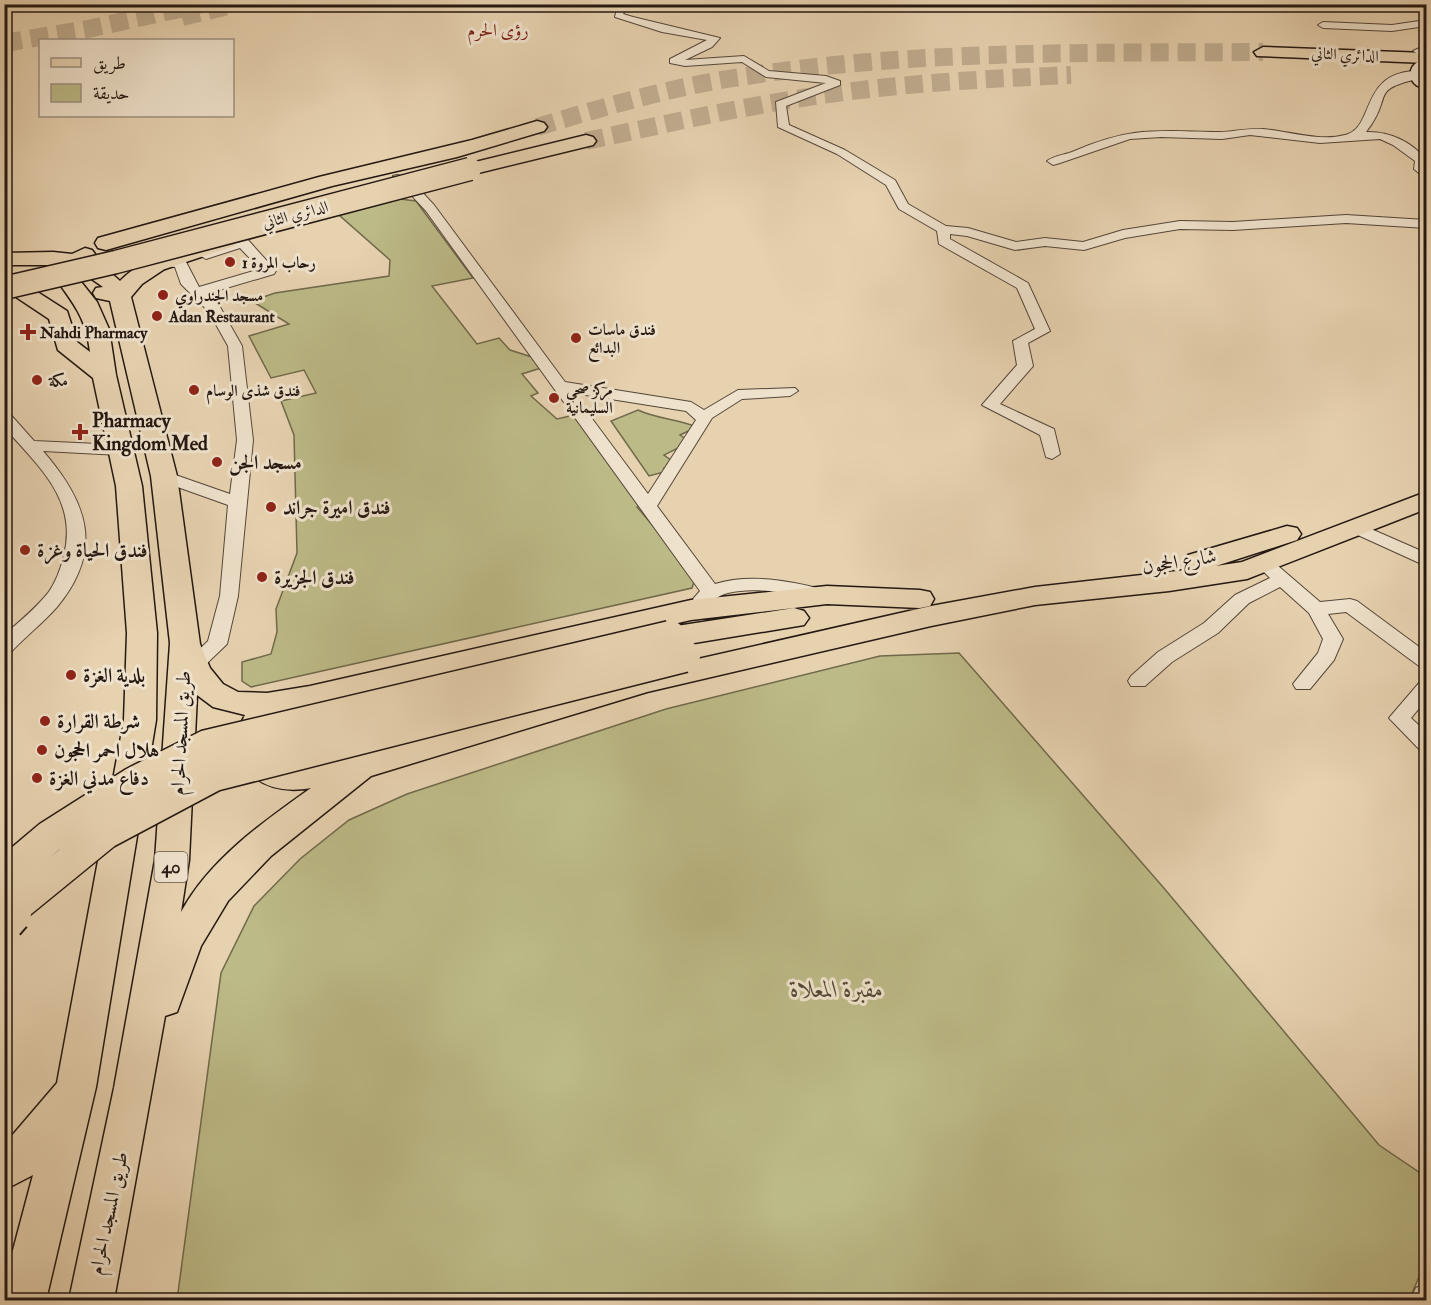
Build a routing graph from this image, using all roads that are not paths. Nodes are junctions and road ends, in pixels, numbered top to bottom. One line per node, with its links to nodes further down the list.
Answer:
1 (623, 4): 19 (street)
2 (1426, 23): 3 (street)
3 (1323, 25)
4 (1263, 52): 5 (highway, الدائري الثاني)
5 (1299, 52): 6 (highway); 8 (highway, الدائري الثاني)
6 (1425, 60): 7 (highway, الدائري الثاني); 8 (highway)
7 (1313, 70): 8 (highway); 9 (highway, الدائري الثاني)
8 (1391, 70): 11 (street)
9 (1290, 71)
10 (537, 127): 14 (highway)
11 (1353, 137): 13 (street); 16 (street)
12 (586, 141): 15 (highway)
13 (1053, 161)
14 (406, 164): 20 (highway); 27 (highway, الدائري الثاني)
15 (472, 171): 26 (highway); 28 (highway, الدائري الثاني, bridge)
16 (1426, 175)
17 (990, 224): 21 (street)
18 (1426, 224): 21 (street)
19 (943, 229): 21 (street); 39 (street)
20 (144, 241): 22 (highway); 26 (main road); 33 (street)
21 (1046, 242)
22 (106, 243): 23 (main road); 25 (main road)
23 (49, 257): 24 (main road, طريق المسجد الحرام); 25 (main road, طريق المسجد الحرام / 40)
24 (4, 259)
25 (76, 262): 30 (main road, طريق المسجد الحرام / 40); 31 (main road, طريق المسجد الحرام)
26 (172, 263): 29 (street); 29 (street); 30 (main road)
27 (4, 278): 32 (main road)
28 (4, 288)
29 (196, 292): 43 (street)
30 (121, 296): 31 (main road); 40 (main road, طريق المسجد الحرام / 40)
31 (86, 302): 32 (main road, طريق المسجد الحرام)
32 (104, 375): 38 (main road, طريق المسجد الحرام)
33 (559, 386): 35 (street); 44 (street)
34 (790, 391): 35 (street)
35 (703, 417): 44 (street)
36 (6, 420): 37 (street)
37 (31, 446): 38 (street); 51 (street)
38 (120, 450): 64 (main road, طريق المسجد الحرام)
39 (1052, 454)
40 (164, 476): 43 (street); 54 (main road, طريق المسجد الحرام / 40)
41 (1426, 481): 49 (main road, شارع الحجون)
42 (1426, 500): 45 (main road, شارع الحجون)
43 (237, 502): 54 (street)
44 (648, 507): 48 (street)
45 (1354, 527): 46 (street); 47 (main road, شارع الحجون)
46 (1426, 560)
47 (1273, 571): 49 (main road, شارع الحجون); 50 (street); 56 (street)
48 (700, 600): 49 (main road); 59 (main road)
49 (926, 608): 52 (main road); 61 (main road)
50 (1316, 609): 55 (street); 57 (street)
51 (12, 633): 53 (street)
52 (677, 646): 62 (main road, bridge); 63 (main road, bridge)
53 (4, 647)
54 (190, 653): 59 (main road); 65 (main road, طريق المسجد الحرام / 40)
55 (1426, 661)
56 (1138, 681)
57 (1304, 684)
58 (1426, 688): 60 (street)
59 (310, 697): 61 (main road)
60 (1426, 744)
61 (362, 767): 65 (main road)
62 (4, 876)
63 (4, 921)
64 (76, 1087): 66 (main road); 67 (main road, طريق المسجد الحرام)
65 (134, 1088): 68 (main road, طريق المسجد الحرام / 40)
66 (4, 1170)
67 (23, 1300)
68 (91, 1300)

